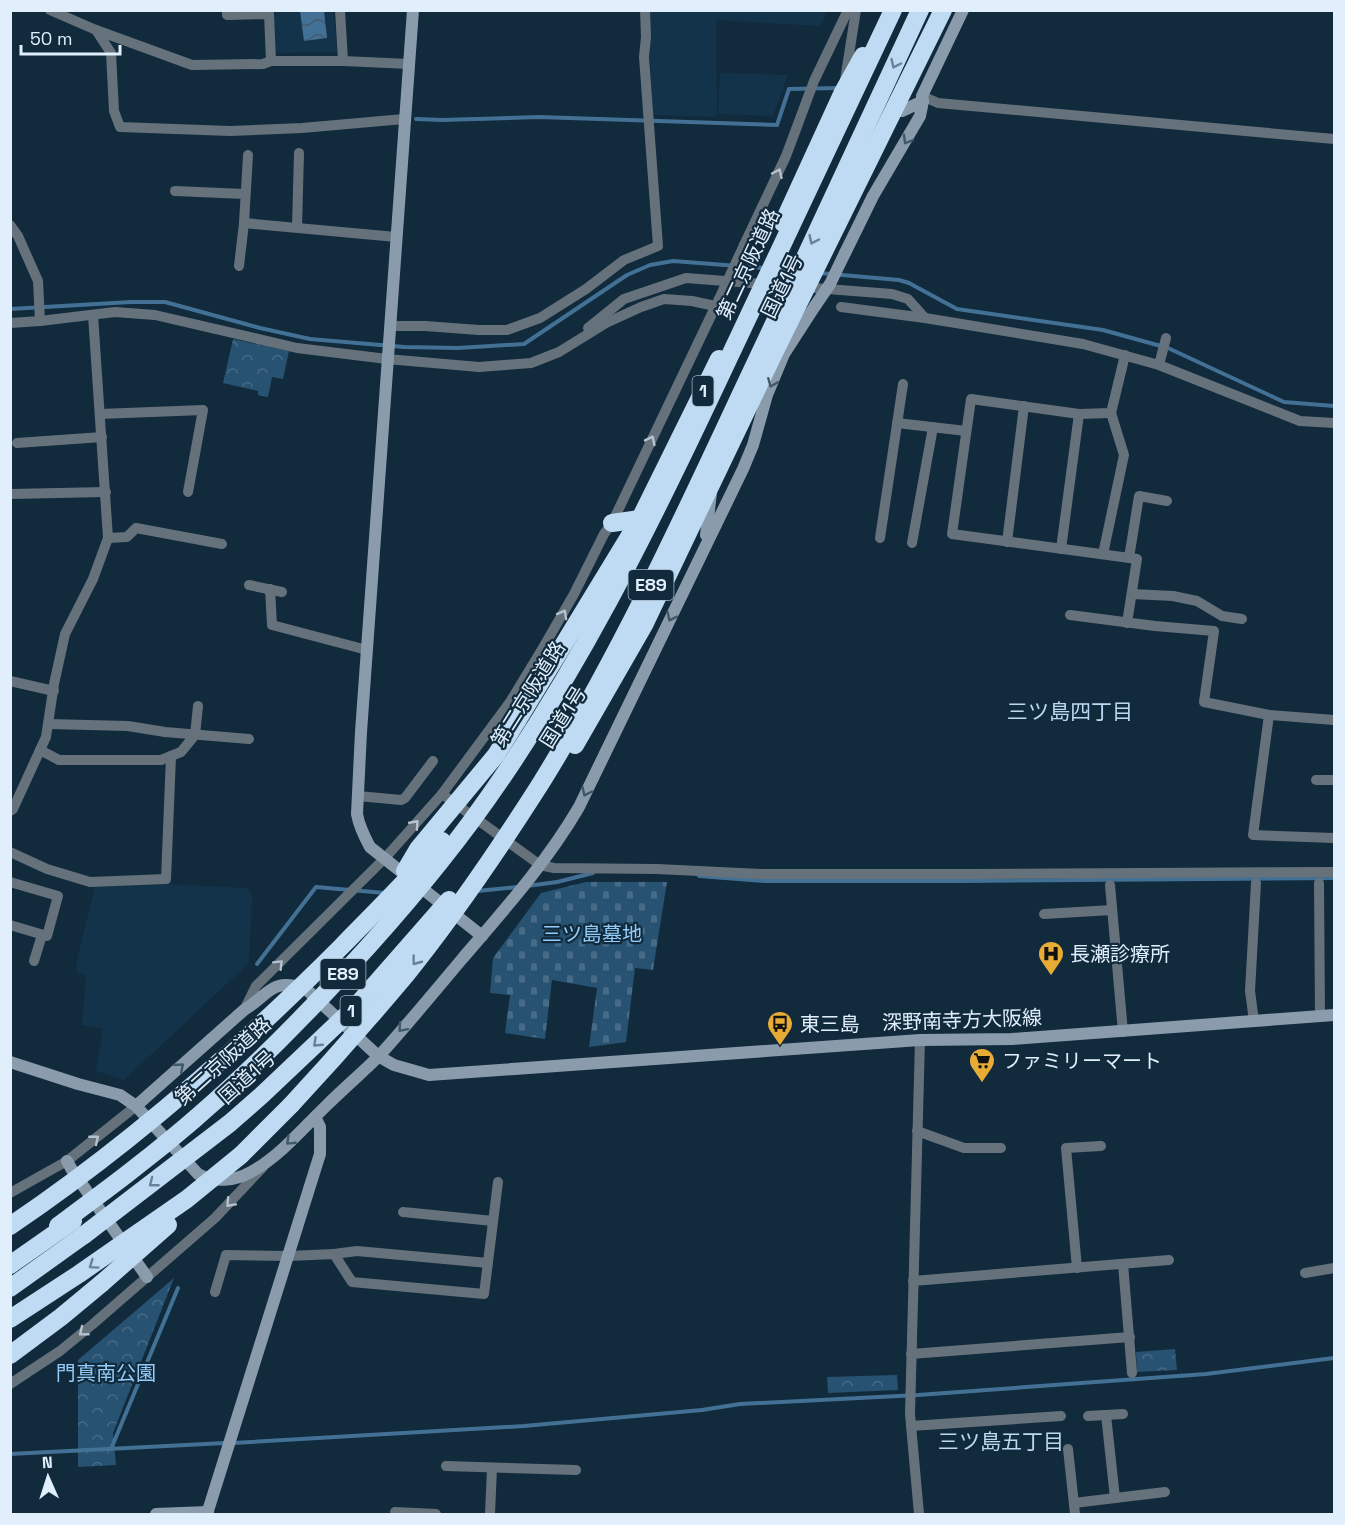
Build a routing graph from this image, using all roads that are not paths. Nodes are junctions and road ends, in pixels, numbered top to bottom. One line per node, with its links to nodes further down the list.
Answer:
1 (50, 10): 12 (street)
2 (227, 10): 13 (street)
3 (340, 10): 14 (street)
4 (413, 10): 15 (street)
5 (645, 10): 38 (street)
6 (848, 10): 32 (street, one-way to 6, bridge)
7 (856, 10): 16 (street)
8 (891, 10): 16 (highway, 国道1号 / 1); 79 (highway, 第二京阪道路 / E89, bridge)
9 (920, 10): 127 (highway, E89, one-way to 127, bridge)
10 (943, 10): 18 (highway, 国道1号 / 1)
11 (963, 10): 17 (street)
12 (96, 30): 13 (street); 19 (street)
13 (271, 61): 14 (street)
14 (343, 61): 15 (street)
15 (409, 64): 19 (street)
16 (843, 92): 30 (highway, 国道1号 / 1)
17 (922, 99): 18 (street); 20 (street); 67 (street, one-way to 67, bridge)
18 (894, 110): 31 (highway, 国道1号 / 1)
19 (404, 119): 28 (street)
20 (1335, 139)
21 (299, 153): 27 (street)
22 (248, 155): 24 (street)
23 (175, 191): 24 (street)
24 (245, 194): 25 (street)
25 (244, 222): 27 (street); 29 (street)
26 (10, 225): 35 (street)
27 (297, 227): 28 (street)
28 (396, 237): 38 (street)
29 (239, 266)
30 (757, 280): 31 (street); 40 (street); 60 (highway, 国道1号 / 1)
31 (808, 284): 36 (street); 55 (highway, 国道1号 / 1)
32 (717, 302): 40 (street); 61 (street, one-way to 32)
33 (842, 307): 36 (street)
34 (93, 315): 35 (street); 41 (street); 47 (street)
35 (40, 318): 37 (street)
36 (925, 318): 42 (street)
37 (10, 323)
38 (389, 331): 41 (street)
39 (1166, 338): 43 (street)
40 (559, 352): 41 (street)
41 (388, 355): 78 (street)
42 (1125, 355): 43 (street); 46 (street)
43 (1159, 365): 50 (street)
44 (903, 384): 49 (street)
45 (1024, 406): 48 (street); 52 (street); 64 (street)
46 (1111, 413): 48 (street); 69 (street)
47 (100, 414): 53 (street); 57 (street)
48 (1079, 414): 68 (street)
49 (897, 423): 51 (street); 63 (street)
50 (1335, 423)
51 (933, 427): 52 (street); 65 (street)
52 (966, 431): 64 (street)
53 (102, 437): 54 (street); 56 (street)
54 (17, 443)
55 (712, 483): 67 (street); 96 (highway, 国道1号 / 1, bridge)
56 (106, 492): 58 (street); 62 (street)
57 (188, 492)
58 (10, 494)
59 (1167, 501): 70 (street)
60 (640, 519): 61 (highway); 94 (highway, 国道1号 / 1, bridge)
61 (612, 523): 94 (street, one-way to 61)
62 (108, 538): 66 (street); 81 (street)
63 (880, 538)
64 (1007, 542): 68 (street)
65 (912, 543)
66 (222, 544)
67 (705, 545): 100 (street, one-way to 100)
68 (1061, 549): 69 (street)
69 (1103, 554): 70 (street)
70 (1129, 558): 74 (street)
71 (249, 585): 72 (street)
72 (270, 590): 73 (street); 78 (street)
73 (282, 592)
74 (1132, 594): 76 (street); 77 (street)
75 (1070, 615): 77 (street)
76 (1242, 619)
77 (1127, 623): 83 (street)
78 (367, 650): 93 (street)
79 (571, 669): 134 (highway, bridge); 138 (highway, 第二京阪道路 / E89, bridge)
80 (10, 681): 81 (street)
81 (54, 691): 85 (street)
82 (198, 706): 86 (street)
83 (1269, 715): 84 (street); 97 (street)
84 (1335, 720)
85 (48, 724): 86 (street); 88 (street)
86 (195, 735): 87 (street); 89 (street)
87 (249, 739)
88 (40, 750): 89 (street); 95 (street)
89 (171, 756): 98 (street)
90 (433, 761): 93 (street)
91 (1316, 780): 92 (street)
92 (1335, 780)
93 (358, 796): 99 (street)
94 (449, 799): 96 (street); 99 (street, one-way to 94); 102 (highway, 国道1号 / 1, bridge)
95 (10, 810)
96 (502, 838): 100 (street); 107 (highway, 国道1号 / 1, bridge)
97 (1335, 838)
98 (10, 852)
99 (385, 858): 102 (street); 114 (street, one-way to 99)
100 (540, 865): 101 (street); 112 (street)
101 (1335, 872)
102 (404, 873): 107 (street); 135 (highway, 国道1号 / 1, bridge)
103 (10, 882): 111 (street)
104 (1256, 883): 117 (street)
105 (1319, 883): 116 (street)
106 (1110, 885): 108 (street)
107 (442, 903): 112 (street); 135 (highway, 国道1号 / 1, one-way to 135, bridge)
108 (1112, 910): 109 (street); 118 (street)
109 (1044, 914)
110 (10, 925): 111 (street)
111 (42, 934): 113 (street)
112 (482, 936): 120 (street, one-way to 120)
113 (34, 962)
114 (244, 1010): 120 (street, 深野南寺方大阪線); 122 (street, 深野南寺方大阪線, one-way to 114)
115 (1335, 1015): 116 (street, 深野南寺方大阪線)
116 (1320, 1016): 117 (street, 深野南寺方大阪線)
117 (1254, 1021): 118 (street, 深野南寺方大阪線)
118 (1123, 1032): 119 (street, 深野南寺方大阪線)
119 (920, 1040): 120 (street, 深野南寺方大阪線); 124 (street)
120 (378, 1056): 123 (street)
121 (10, 1062): 122 (street)
122 (136, 1106): 128 (street); 129 (street, one-way to 122)
123 (315, 1117): 128 (street, one-way to 128); 137 (street)
124 (917, 1131): 126 (street); 147 (street)
125 (1101, 1146): 143 (street)
126 (1001, 1148)
127 (240, 1155): 150 (highway, E89, one-way to 150, bridge); 153 (highway, bridge)
128 (270, 1160): 146 (street, one-way to 146)
129 (67, 1161): 131 (street); 146 (street)
130 (498, 1182): 133 (street)
131 (10, 1192)
132 (403, 1212): 133 (street)
133 (493, 1221): 140 (street)
134 (10, 1226)
135 (80, 1228): 142 (highway, 国道1号 / 1); 148 (highway, 国道1号 / 1)
136 (334, 1254): 137 (street); 140 (street); 140 (street)
137 (289, 1256): 149 (street); 169 (street)
138 (10, 1258)
139 (1168, 1260): 141 (street)
140 (488, 1263)
141 (1124, 1264): 143 (street); 151 (street)
142 (10, 1265)
143 (1077, 1268): 147 (street)
144 (1335, 1268): 145 (street)
145 (1305, 1273)
146 (147, 1277): 155 (street, one-way to 155)
147 (913, 1281): 152 (street)
148 (10, 1288)
149 (214, 1292)
150 (10, 1319)
151 (1130, 1337): 152 (street); 154 (street)
152 (911, 1354): 160 (street)
153 (10, 1355)
154 (1132, 1373)
155 (10, 1384)
156 (1123, 1414): 157 (street)
157 (1106, 1415): 159 (street); 166 (street)
158 (1060, 1416): 160 (street)
159 (1088, 1416)
160 (911, 1426): 173 (street)
161 (1068, 1449): 167 (street)
162 (446, 1466): 163 (street)
163 (492, 1468): 164 (street); 172 (street)
164 (576, 1470)
165 (1165, 1492): 166 (street)
166 (1115, 1498): 167 (street)
167 (1075, 1509)
168 (394, 1512): 171 (street)
169 (208, 1513): 170 (street)
170 (156, 1515)
171 (436, 1515)
172 (490, 1515)
173 (919, 1515)

